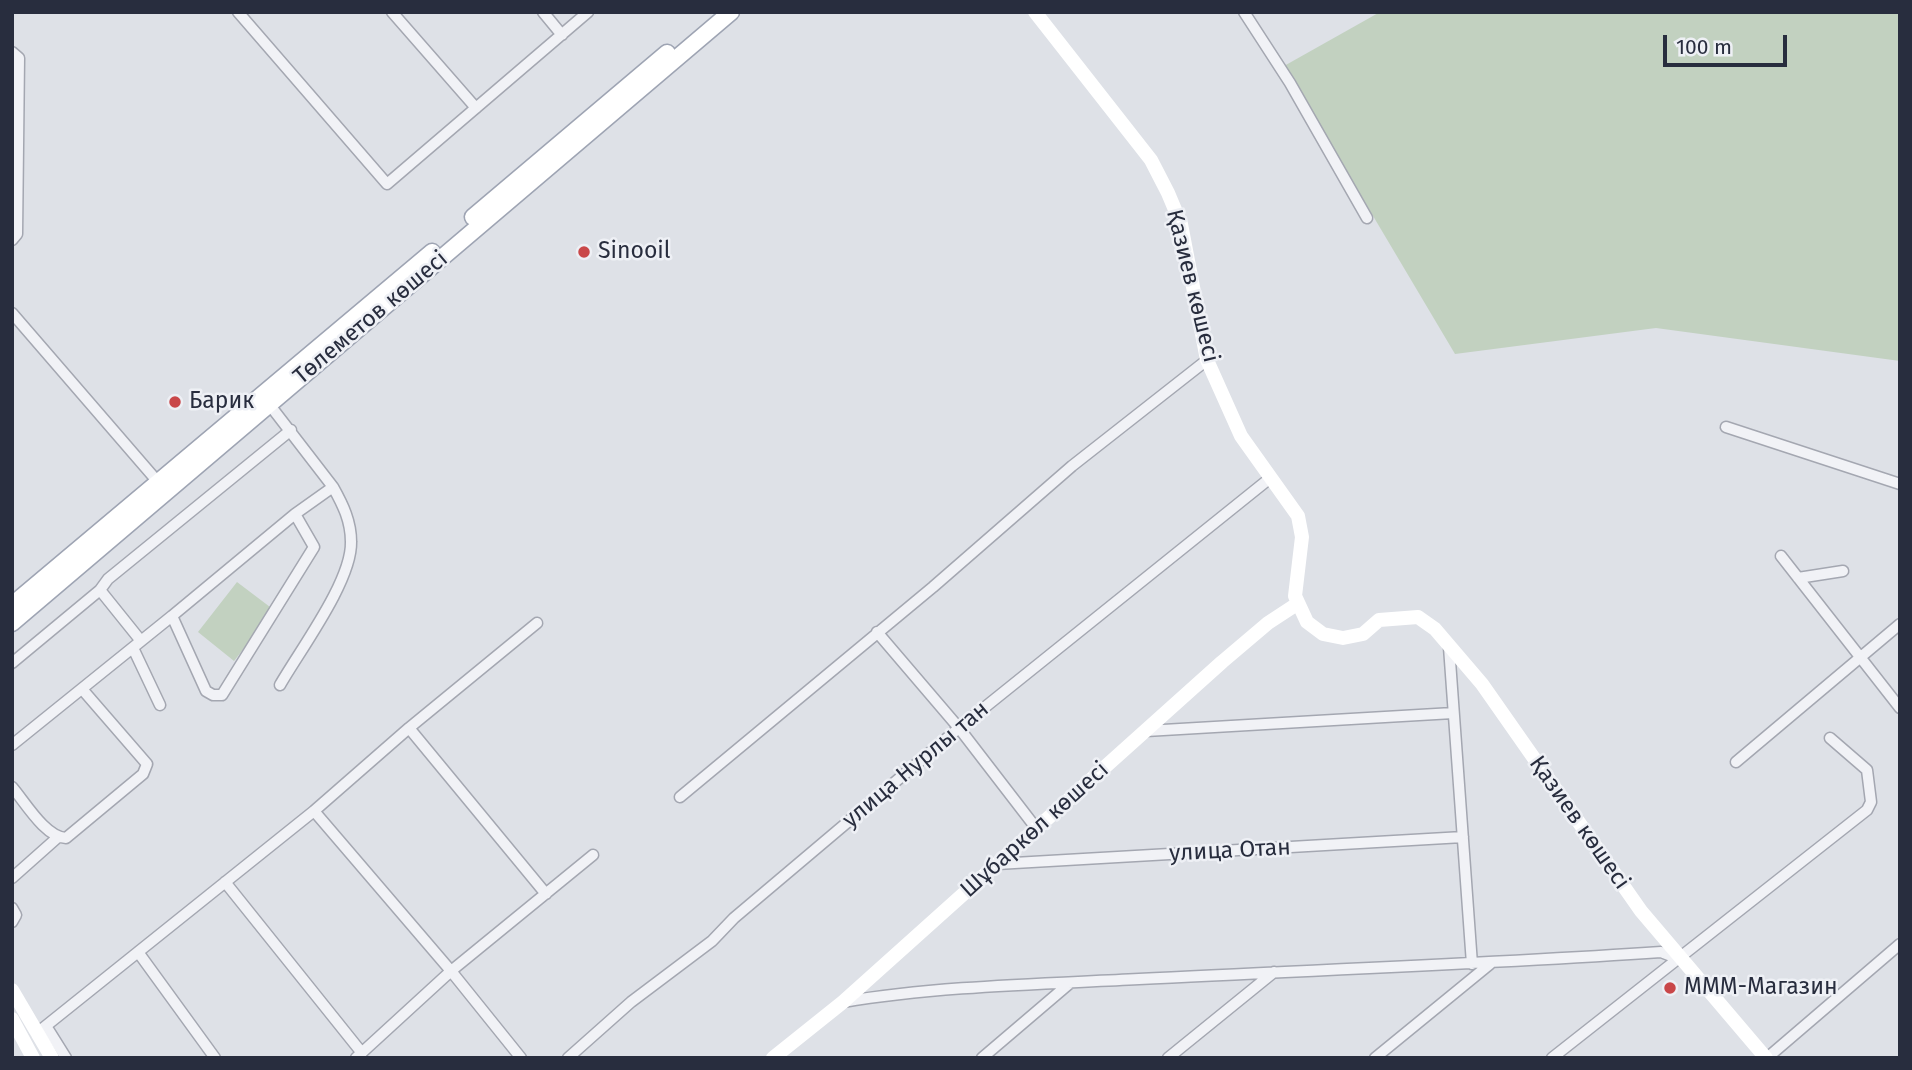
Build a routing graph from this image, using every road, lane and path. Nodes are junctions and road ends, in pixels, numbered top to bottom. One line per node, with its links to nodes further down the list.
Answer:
1 (238, 12): 11 (street)
2 (392, 12): 11 (street)
3 (543, 12): 9 (street)
4 (588, 12): 9 (street)
5 (714, 12): 17 (main road, Төлеметов көшесі)
6 (731, 12): 16 (main road, Төлеметов көшесі)
7 (1035, 12): 15 (street, Қазиев көшесі)
8 (1244, 12): 12 (street)
9 (562, 34): 11 (street)
10 (12, 52): 13 (street)
11 (476, 108)
12 (1367, 218)
13 (12, 240)
14 (12, 313): 21 (street)
15 (1207, 360): 20 (street, Қазиев көшесі); 35 (street)
16 (269, 404): 17 (main road, Төлеметов көшесі); 19 (street)
17 (245, 418): 21 (main road, Төлеметов көшесі); 32 (main road, Төлеметов көшесі)
18 (1726, 427): 22 (street)
19 (291, 430): 23 (street); 28 (street)
20 (1269, 479): 29 (street, Қазиев көшесі); 46 (street, улица Нурлы тан)
21 (158, 482): 30 (main road, Төлеметов көшесі)
22 (1900, 484)
23 (332, 487): 24 (street); 40 (street)
24 (295, 514): 31 (street); 31 (street)
25 (1781, 556): 27 (street)
26 (1843, 570): 27 (street)
27 (1798, 578): 38 (street)
28 (100, 590): 37 (street); 39 (street)
29 (1297, 604): 36 (street, Қазиев көшесі); 47 (street, Шұбаркөл көшесі)
30 (12, 605)
31 (172, 616): 37 (street)
32 (12, 623)
33 (537, 624): 45 (street)
34 (1900, 624): 38 (street)
35 (877, 632): 46 (street); 52 (street)
36 (1449, 643): 44 (street); 66 (street, Қазиев көшесі)
37 (137, 644): 41 (street); 42 (street)
38 (1860, 658): 43 (street); 50 (street)
39 (12, 663)
40 (280, 685)
41 (82, 689): 49 (street); 56 (street)
42 (160, 705)
43 (1900, 708)
44 (1453, 713): 47 (street); 55 (street)
45 (409, 728): 53 (street); 61 (street)
46 (959, 728): 54 (street); 82 (street, улица Нурлы тан)
47 (1146, 731): 54 (street, Шұбаркөл көшесі)
48 (1830, 738): 66 (street)
49 (12, 745)
50 (1735, 762)
51 (12, 787): 56 (street)
52 (680, 797)
53 (314, 811): 60 (street); 69 (street)
54 (1037, 828): 58 (street, Шұбаркөл көшесі)
55 (1463, 837): 58 (street, улица Отан); 67 (street)
56 (57, 838): 59 (street)
57 (593, 855): 61 (street)
58 (997, 864): 73 (street, Шұбаркөл көшесі)
59 (12, 878)
60 (225, 882): 65 (street); 76 (street)
61 (546, 894): 69 (street)
62 (12, 908): 63 (street)
63 (12, 922)
64 (1900, 944): 88 (street)
65 (138, 952): 75 (street); 80 (street)
66 (1680, 959): 68 (street); 87 (street); 88 (street, Қазиев көшесі)
67 (1472, 964): 68 (street); 70 (street)
68 (1490, 964): 86 (street)
69 (451, 971): 76 (street); 81 (street)
70 (1274, 972): 71 (street); 85 (street)
71 (1071, 982): 73 (street); 84 (street)
72 (12, 990): 75 (street)
73 (843, 1002): 83 (street, Шұбаркөл көшесі)
74 (12, 1019): 77 (street)
75 (41, 1030): 78 (street); 79 (street)
76 (359, 1055)
77 (33, 1058)
78 (52, 1058)
79 (66, 1058)
80 (215, 1058)
81 (521, 1058)
82 (568, 1058)
83 (773, 1058)
84 (982, 1058)
85 (1168, 1058)
86 (1375, 1058)
87 (1552, 1058)
88 (1767, 1058)

